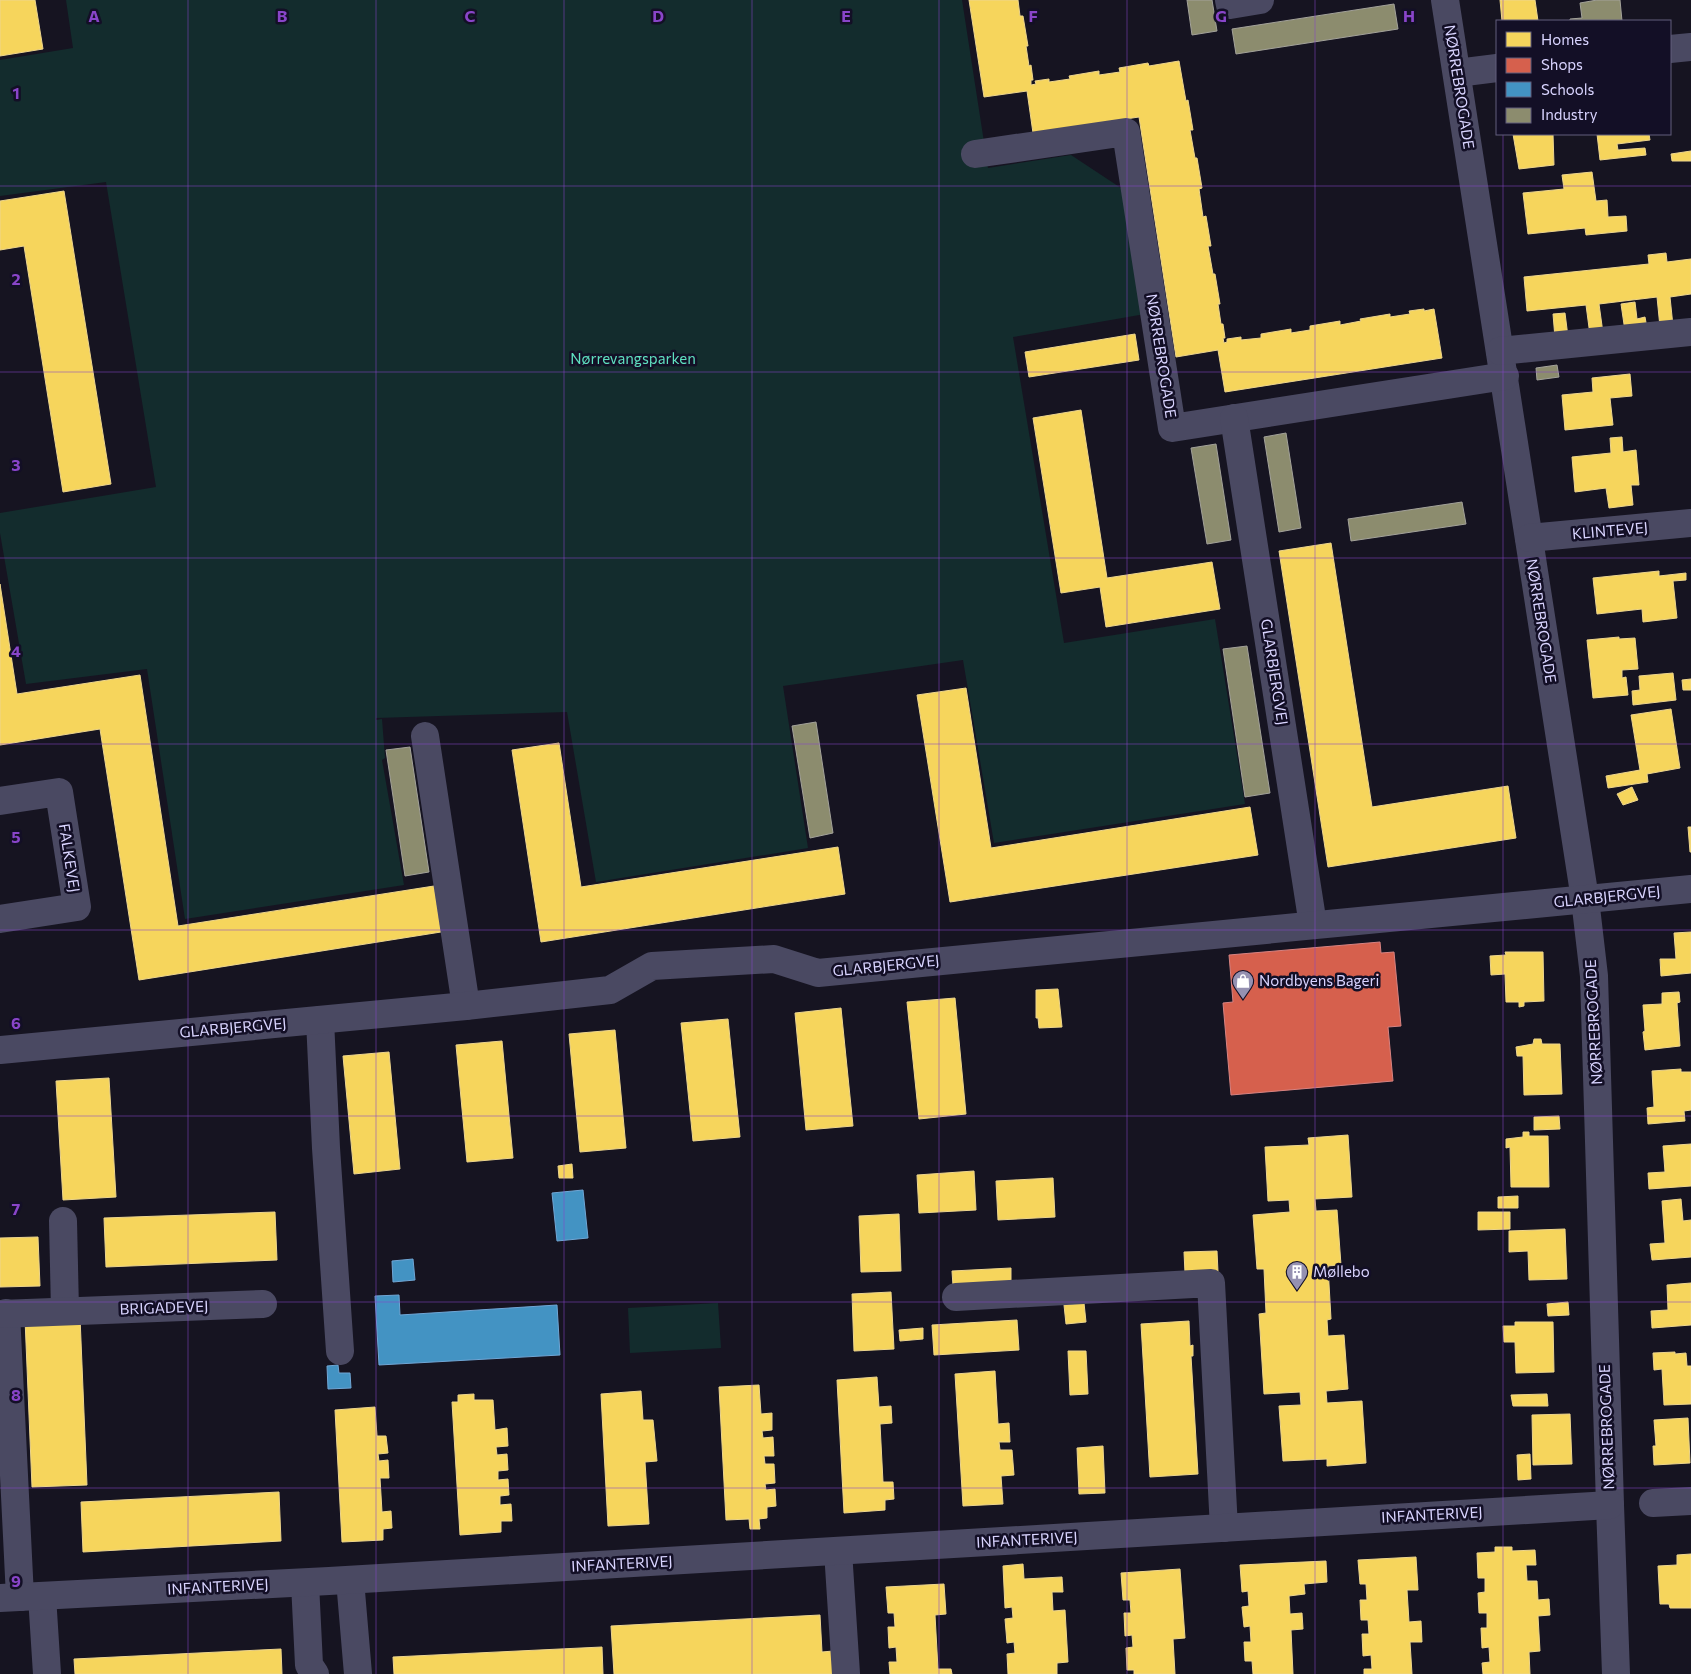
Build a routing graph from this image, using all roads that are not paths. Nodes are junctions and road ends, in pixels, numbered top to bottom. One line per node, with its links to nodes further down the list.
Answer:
1 (1229, 0): 2 (street)
2 (1260, 0)
3 (1446, 0): 7 (street, NØRREBROGADE)
4 (1691, 46): 5 (street)
5 (1671, 49)
6 (1496, 68): 7 (street)
7 (1457, 73): 10 (street, NØRREBROGADE)
8 (975, 154): 11 (street, NØRREBROGADE)
9 (1691, 332): 10 (street, NØRREBROGADE)
10 (1502, 364): 11 (street, NØRREBROGADE); 13 (street, NØRREBROGADE)
11 (1234, 418): 19 (street, GLARBJERGVEJ)
12 (1691, 523): 13 (street, KLINTEVEJ)
13 (1529, 538): 17 (street, NØRREBROGADE)
14 (425, 736): 20 (street)
15 (0, 800): 18 (street, FALKEVEJ)
16 (1691, 889): 17 (street, GLARBJERGVEJ)
17 (1585, 899): 19 (street, GLARBJERGVEJ); 31 (street, NØRREBROGADE)
18 (0, 919)
19 (1313, 926): 20 (street, GLARBJERGVEJ)
20 (466, 1006): 21 (street, GLARBJERGVEJ)
21 (320, 1020): 22 (street, GLARBJERGVEJ); 28 (street)
22 (1, 1044)
23 (63, 1221): 26 (street)
24 (956, 1297): 32 (street)
25 (262, 1304): 26 (street, BRIGADEVEJ)
26 (65, 1311): 27 (street, BRIGADEVEJ)
27 (3, 1313): 36 (street)
28 (340, 1351)
29 (1691, 1501): 30 (street)
30 (1653, 1503)
31 (1610, 1505): 32 (street, INFANTERIVEJ); 41 (street, NØRREBROGADE)
32 (1224, 1528): 33 (street, INFANTERIVEJ)
33 (838, 1551): 34 (street, INFANTERIVEJ); 40 (street)
34 (350, 1580): 35 (street, INFANTERIVEJ); 39 (street)
35 (305, 1583): 36 (street, INFANTERIVEJ); 38 (street)
36 (21, 1597): 37 (street)
37 (47, 1674)
38 (315, 1674)
39 (358, 1674)
40 (846, 1674)
41 (1616, 1674)

